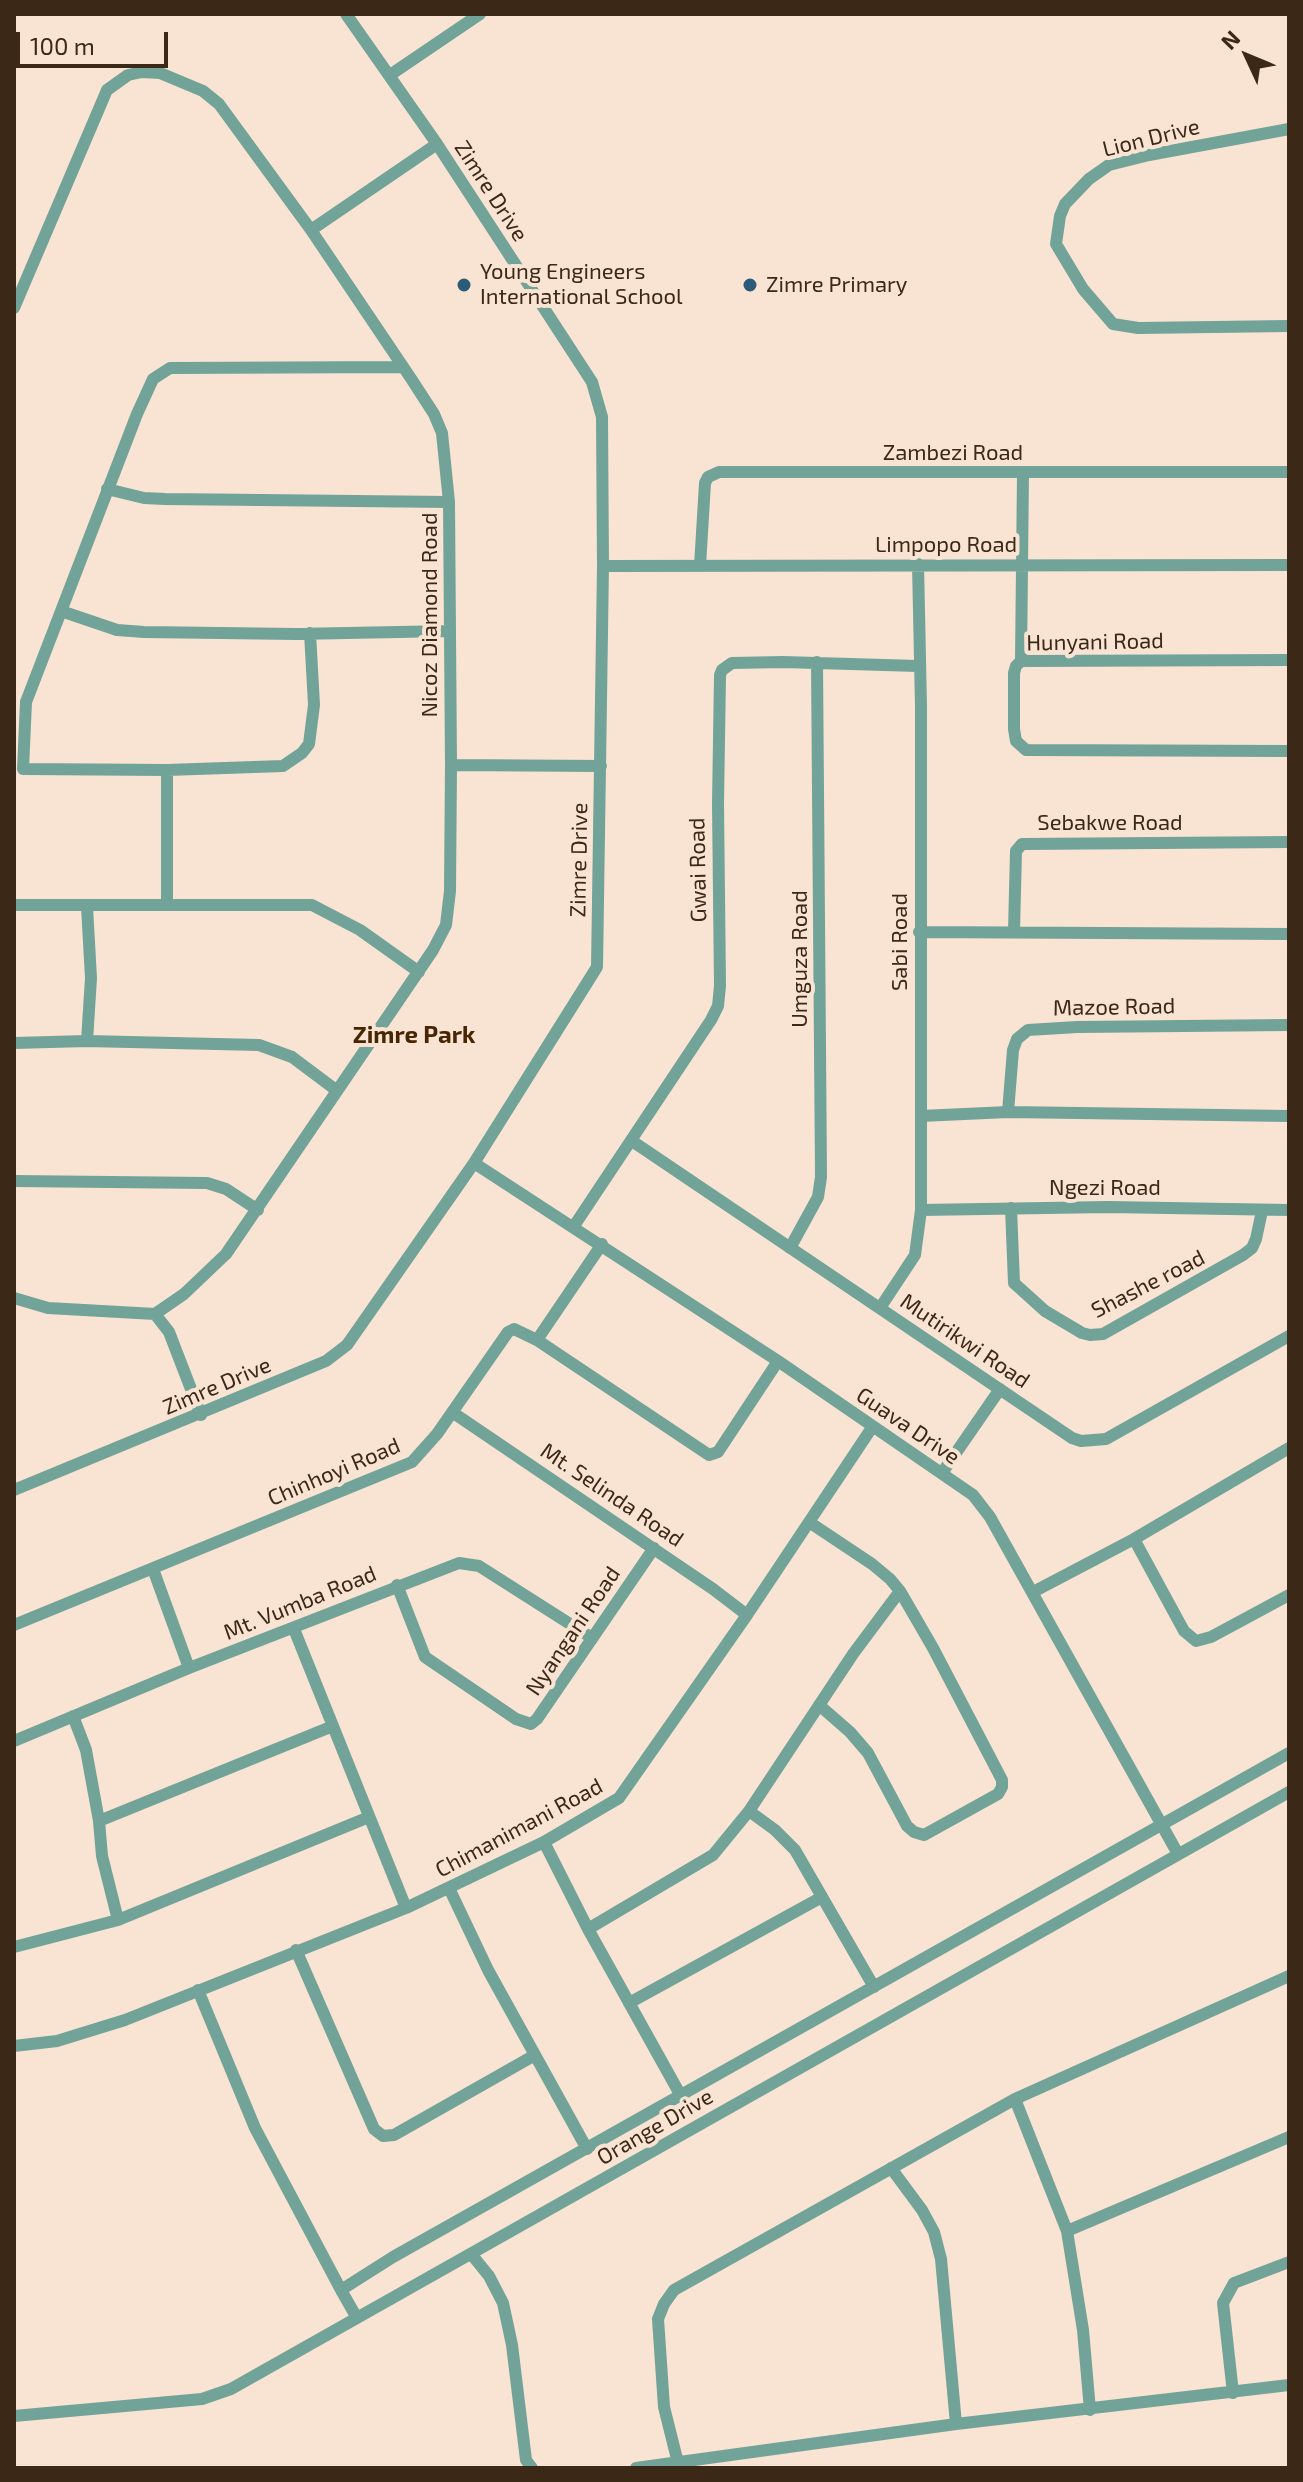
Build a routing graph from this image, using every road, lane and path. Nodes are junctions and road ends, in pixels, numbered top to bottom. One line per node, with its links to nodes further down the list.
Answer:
1 (346, 14): 3 (street, Zimre Drive)
2 (480, 14): 3 (street)
3 (390, 75): 5 (street, Zimre Drive)
4 (1289, 129): 8 (street, Lion Drive)
5 (437, 144): 6 (street); 17 (street, Zimre Drive)
6 (311, 230): 7 (street, Nicoz Diamond Road); 9 (street, Nicoz Diamond Road)
7 (14, 308)
8 (1289, 326)
9 (402, 367): 12 (street); 13 (street, Nicoz Diamond Road)
10 (1289, 472): 11 (street, Zambezi Road)
11 (1023, 473): 15 (street); 18 (street, Zambezi Road)
12 (107, 489): 13 (street); 19 (street)
13 (449, 502): 20 (street, Nicoz Diamond Road)
14 (918, 564): 15 (street, Limpopo Road); 18 (street, Limpopo Road); 25 (street, Sabi Road)
15 (1022, 565): 16 (street, Limpopo Road); 23 (street)
16 (1289, 565)
17 (603, 566): 18 (street, Limpopo Road); 28 (street, Zimre Drive)
18 (700, 566)
19 (61, 611): 21 (street); 29 (street)
20 (450, 631): 21 (street); 27 (street, Nicoz Diamond Road)
21 (310, 633): 30 (street)
22 (1289, 660): 23 (street, Hunyani Road)
23 (1021, 661): 26 (street, Hunyani Road)
24 (817, 662): 25 (street, Gwai Road); 46 (street, Gwai Road); 56 (street, Umguza Road)
25 (918, 666): 36 (street, Sabi Road)
26 (1289, 751)
27 (451, 765): 28 (street); 38 (street, Nicoz Diamond Road)
28 (601, 766): 47 (street, Zimre Drive)
29 (19, 769): 30 (street)
30 (167, 770): 32 (street)
31 (1289, 842): 35 (street, Sebakwe Road)
32 (167, 904): 34 (street); 38 (street)
33 (14, 905): 34 (street)
34 (87, 907): 40 (street)
35 (1014, 931): 36 (street); 37 (street)
36 (919, 932): 44 (street, Sabi Road)
37 (1289, 934)
38 (419, 972): 42 (street, Nicoz Diamond Road)
39 (1289, 1025): 43 (street, Mazoe Road)
40 (87, 1041): 41 (street); 42 (street)
41 (14, 1043)
42 (336, 1090): 50 (street, Nicoz Diamond Road)
43 (1008, 1112): 44 (street); 45 (street)
44 (921, 1116): 51 (street, Sabi Road)
45 (1289, 1116)
46 (632, 1141): 54 (street, Gwai Road); 56 (street, Mutirikwi Road)
47 (474, 1163): 54 (street, Guava Drive); 65 (street, Zimre Drive)
48 (14, 1181): 50 (street)
49 (1011, 1208): 51 (street, Ngezi Road); 53 (street, Ngezi Road); 53 (street, Shashe road)
50 (258, 1210): 59 (street, Nicoz Diamond Road)
51 (921, 1210): 58 (street, Sabi Road)
52 (1289, 1210): 53 (street, Ngezi Road)
53 (1262, 1211)
54 (574, 1226): 55 (street, Guava Drive)
55 (602, 1244): 61 (street); 62 (street, Guava Drive)
56 (790, 1248): 58 (street, Mutirikwi Road)
57 (14, 1298): 59 (street)
58 (880, 1308): 63 (street, Mutirikwi Road)
59 (155, 1314): 65 (street)
60 (1289, 1336): 63 (street, Mutirikwi Road)
61 (537, 1340): 62 (street); 64 (street, Chinhoyi Road)
62 (778, 1361): 66 (street, Guava Drive)
63 (1000, 1389): 68 (street)
64 (452, 1412): 72 (street, Mt. Selinda Road); 73 (street, Chinhoyi Road)
65 (201, 1415): 69 (street, Zimre Drive)
66 (873, 1426): 68 (street, Guava Drive); 70 (street, Chimanimani Road)
67 (1289, 1448): 71 (street)
68 (942, 1473): 76 (street, Guava Drive)
69 (14, 1490)
70 (809, 1522): 75 (street); 78 (street, Chimanimani Road)
71 (1134, 1539): 76 (street); 77 (street)
72 (654, 1548): 78 (street, Mt. Selinda Road); 81 (street, Nyangani Road)
73 (153, 1569): 79 (street, Chinhoyi Road); 82 (street)
74 (397, 1585): 80 (street, Mt. Vumba Road); 81 (street, Mt. Vumba Road); 81 (street, Nyangani Road)
75 (900, 1591): 83 (street); 83 (street)
76 (1033, 1592): 92 (street, Guava Drive)
77 (1289, 1595)
78 (747, 1615): 93 (street, Chimanimani Road)
79 (14, 1625)
80 (294, 1629): 82 (street, Mt. Vumba Road); 85 (street)
81 (592, 1638)
82 (189, 1668): 84 (street, Mt. Vumba Road)
83 (819, 1705): 89 (street)
84 (73, 1716): 86 (street, Mt. Vumba Road); 91 (street)
85 (333, 1726): 90 (street); 91 (street)
86 (14, 1741)
87 (1289, 1753): 92 (street)
88 (1289, 1792): 94 (street, Orange Drive)
89 (749, 1811): 96 (street); 99 (street)
90 (369, 1817): 97 (street); 98 (street)
91 (99, 1821): 98 (street)
92 (1162, 1825): 94 (street, Guava Drive); 103 (street)
93 (544, 1842): 95 (street, Chimanimani Road); 99 (street)
94 (1178, 1854): 114 (street, Orange Drive)
95 (449, 1888): 97 (street, Chimanimani Road); 107 (street)
96 (822, 1897): 103 (street); 105 (street)
97 (406, 1908): 101 (street, Chimanimani Road)
98 (118, 1920): 100 (street)
99 (588, 1929): 105 (street)
100 (14, 1947)
101 (296, 1950): 104 (street, Chimanimani Road); 107 (street)
102 (1289, 1976): 109 (street)
103 (874, 1987): 108 (street)
104 (198, 1990): 106 (street, Chimanimani Road); 116 (street)
105 (629, 2003): 108 (street)
106 (15, 2041)
107 (535, 2055): 111 (street)
108 (681, 2096): 111 (street)
109 (1015, 2099): 112 (street); 113 (street)
110 (1289, 2137): 113 (street)
111 (587, 2149): 116 (street)
112 (891, 2168): 122 (street); 123 (street)
113 (1067, 2231): 120 (street)
114 (472, 2255): 117 (street, Orange Drive); 124 (street)
115 (1289, 2262): 119 (street)
116 (341, 2290): 117 (street)
117 (357, 2318): 121 (street, Orange Drive)
118 (1289, 2385): 119 (street)
119 (1233, 2393): 120 (street)
120 (1090, 2410): 122 (street)
121 (14, 2416)
122 (956, 2424): 123 (street)
123 (678, 2463): 125 (street)
124 (532, 2468)
125 (636, 2468)

